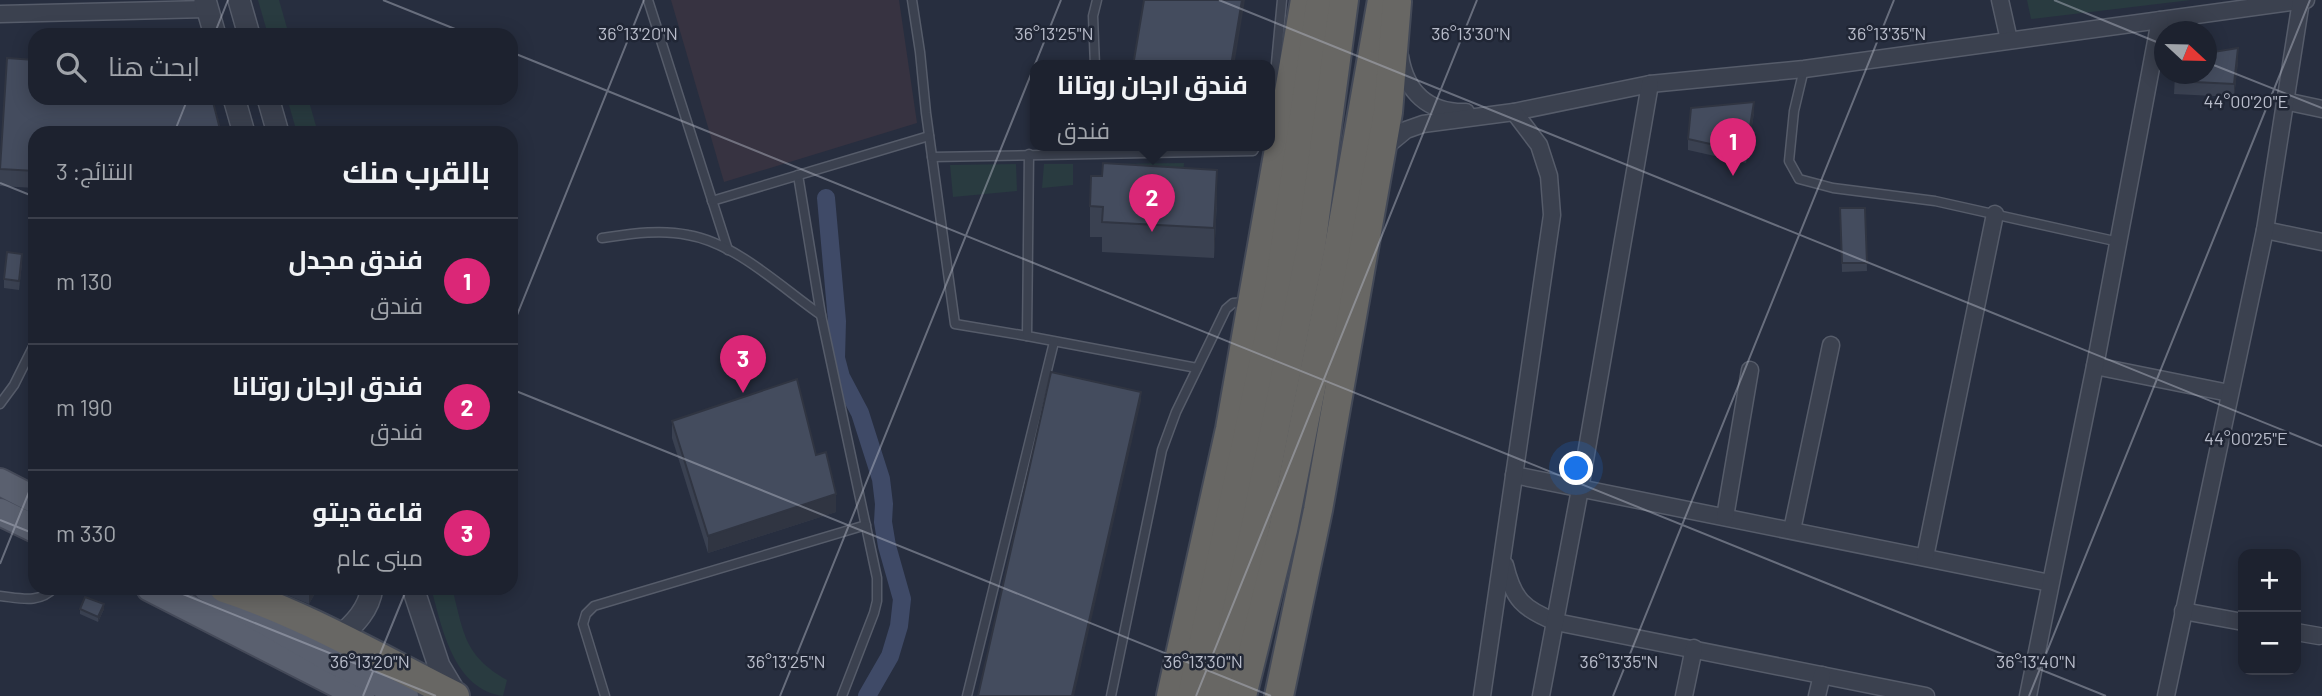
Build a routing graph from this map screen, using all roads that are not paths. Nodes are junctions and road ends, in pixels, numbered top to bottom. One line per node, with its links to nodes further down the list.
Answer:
1 (239, 0): 17 (street)
2 (648, 0): 38 (lane)
3 (912, 0): 31 (lane)
4 (1097, 0): 19 (lane)
5 (1282, 0): 22 (lane)
6 (1305, 0): 28 (highway)
7 (1321, 0): 91 (highway)
8 (1344, 0): 92 (highway)
9 (1382, 0): 93 (highway)
10 (2000, 0): 18 (street)
11 (2304, 0): 15 (street); 23 (street)
12 (206, 4): 13 (street); 16 (street)
13 (0, 13)
14 (1396, 13): 27 (street); 36 (highway)
15 (2160, 20): 18 (street); 42 (street)
16 (213, 28)
17 (247, 28)
18 (2009, 40): 20 (street)
19 (1095, 60)
20 (1804, 69): 21 (street); 39 (lane)
21 (1650, 84): 27 (street); 58 (street)
22 (1275, 94)
23 (2285, 101): 26 (street); 40 (street)
24 (236, 105): 29 (street)
25 (270, 105): 30 (street)
26 (2322, 109)
27 (1514, 112): 36 (street); 56 (street)
28 (1275, 113)
29 (242, 126)
30 (276, 126)
31 (929, 136): 35 (lane); 37 (lane)
32 (1253, 151): 34 (lane)
33 (1270, 151): 45 (highway)
34 (1029, 154): 35 (lane); 47 (lane)
35 (932, 157): 47 (lane)
36 (1378, 167): 94 (highway)
37 (798, 175): 38 (lane); 46 (lane)
38 (712, 201): 44 (lane)
39 (1995, 214): 42 (lane); 66 (street)
40 (2265, 230): 43 (street); 54 (street)
41 (602, 238): 44 (lane)
42 (2119, 242): 51 (street)
43 (2322, 242)
44 (728, 250): 46 (lane)
45 (1252, 302): 52 (lane); 90 (highway)
46 (821, 315): 62 (lane)
47 (1027, 336): 48 (lane)
48 (1054, 342): 52 (lane); 88 (lane)
49 (1831, 345): 64 (street)
50 (28, 358): 55 (lane)
51 (2095, 366): 54 (street); 67 (street)
52 (1197, 368): 89 (lane)
53 (1750, 370): 61 (street)
54 (2229, 393): 75 (street)
55 (0, 404)
56 (1514, 475): 58 (street); 65 (street)
57 (0, 482): 59 (main road)
58 (1580, 489): 61 (street); 77 (street)
59 (28, 496)
60 (0, 512): 63 (main road)
61 (1724, 517): 64 (street)
62 (866, 525): 86 (lane); 87 (lane)
63 (28, 526)
64 (1792, 530): 66 (street)
65 (1503, 554): 77 (street); 95 (street)
66 (1925, 557): 67 (street)
67 (2050, 583): 100 (street)
68 (48, 595): 74 (lane)
69 (164, 595): 83 (main road)
70 (219, 595): 84 (main road)
71 (246, 595): 80 (highway)
72 (370, 595): 80 (street)
73 (415, 595): 85 (street)
74 (0, 596)
75 (2183, 611): 76 (street); 101 (street)
76 (2238, 621)
77 (1556, 622): 81 (street); 96 (street)
78 (2301, 633): 79 (street)
79 (2319, 636)
80 (339, 637): 85 (highway)
81 (1694, 648): 82 (street); 97 (street)
82 (1822, 675): 98 (street); 99 (street)
83 (361, 696)
84 (405, 696)
85 (456, 696)
86 (605, 696)
87 (842, 696)
88 (967, 696)
89 (1111, 696)
90 (1171, 696)
91 (1192, 696)
92 (1218, 696)
93 (1242, 696)
94 (1279, 696)
95 (1482, 696)
96 (1541, 696)
97 (1684, 696)
98 (1817, 696)
99 (1926, 696)
100 (2028, 696)
101 (2165, 696)

